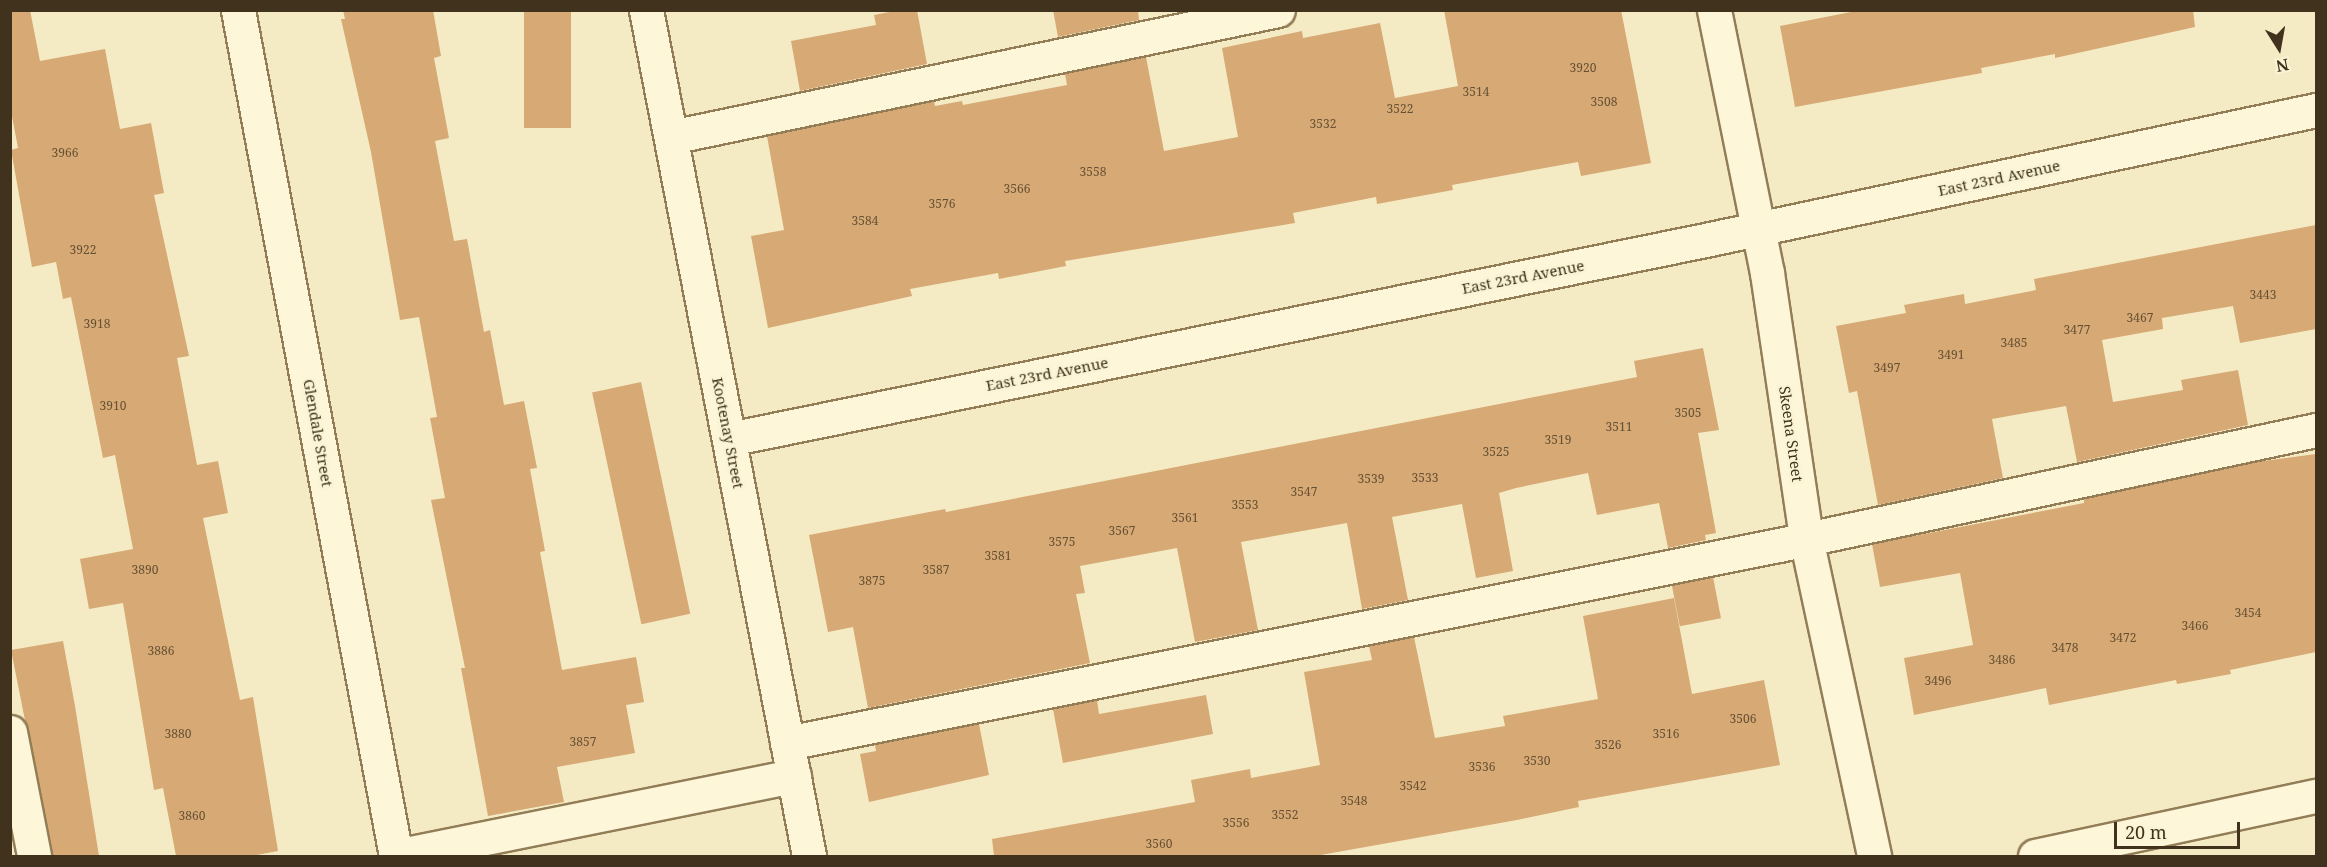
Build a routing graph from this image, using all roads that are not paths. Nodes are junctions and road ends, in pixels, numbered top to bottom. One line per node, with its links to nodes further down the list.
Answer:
1 (238, 10): 16 (street, Glendale Street)
2 (646, 10): 6 (street, Kootenay Street)
3 (1278, 10): 6 (street)
4 (1714, 10): 7 (street, Skeena Street)
5 (2316, 110): 7 (street, East 23rd Avenue)
6 (671, 137): 9 (street, Kootenay Street)
7 (1758, 229): 9 (street, East 23rd Avenue); 10 (street, Skeena Street)
8 (2316, 430): 10 (street)
9 (729, 439): 12 (street, Kootenay Street)
10 (1806, 538): 12 (street); 18 (street, Skeena Street)
11 (10, 732): 15 (street)
12 (787, 743): 13 (street, Kootenay Street)
13 (794, 776): 16 (street); 17 (street, Kootenay Street)
14 (2316, 796): 19 (street)
15 (34, 856)
16 (396, 856)
17 (809, 856)
18 (1874, 856)
19 (2035, 856)

